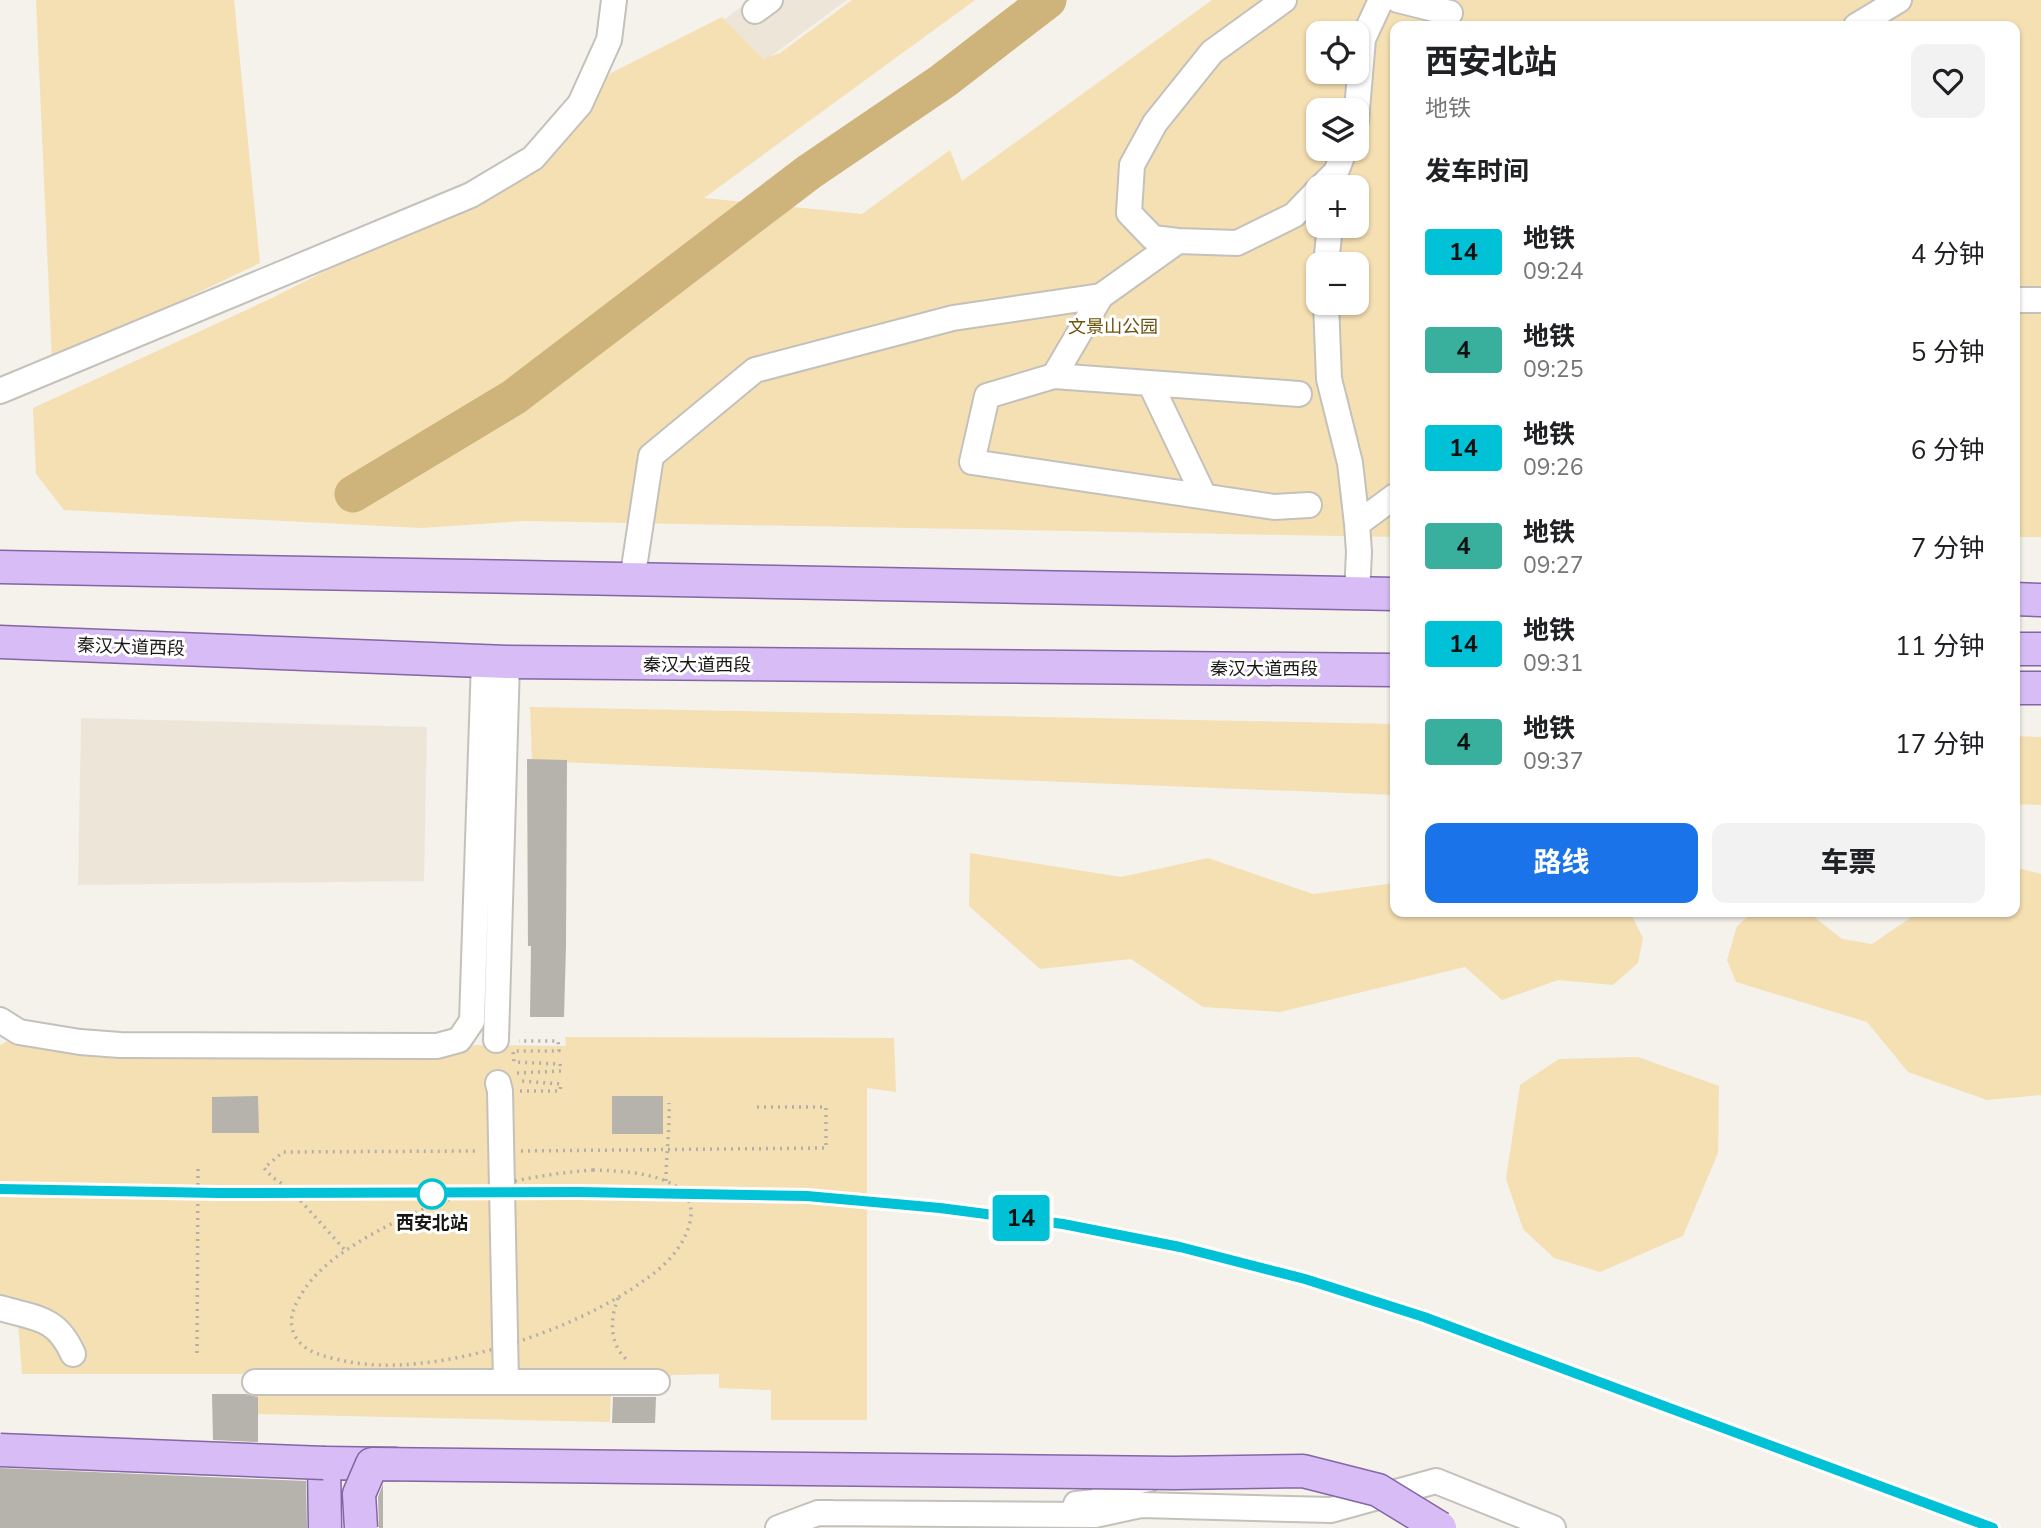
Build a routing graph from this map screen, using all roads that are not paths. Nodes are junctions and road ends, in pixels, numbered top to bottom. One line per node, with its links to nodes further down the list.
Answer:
1 (614, 0): 17 (street)
2 (1284, 0): 10 (street)
3 (1381, 0): 8 (street)
4 (1398, 0): 6 (street)
5 (1899, 0): 7 (street)
6 (1449, 13)
7 (1864, 21)
8 (1358, 98)
9 (1306, 204): 10 (street)
10 (1178, 241): 11 (street)
11 (1101, 296): 15 (street); 24 (street)
12 (2020, 300): 13 (street)
13 (2041, 300)
14 (1326, 315): 22 (street)
15 (1054, 376): 16 (street); 19 (street)
16 (1150, 383): 18 (street); 19 (street)
17 (0, 391)
18 (1299, 394)
19 (1204, 496): 21 (street)
20 (1390, 500): 22 (street)
21 (1308, 505)
22 (1357, 524): 25 (street)
23 (0, 568): 24 (main road)
24 (632, 581): 25 (main road)
25 (1357, 594): 26 (main road)
26 (1390, 594)
27 (2020, 600): 28 (main road)
28 (2041, 600)
29 (0, 642): 32 (main road, 秦汉大道西段)
30 (2020, 649): 31 (main road)
31 (2041, 649)
32 (495, 662): 33 (main road, 秦汉大道西段); 36 (street); 37 (street)
33 (1390, 670)
34 (2020, 688): 35 (main road)
35 (2041, 688)
36 (0, 1020)
37 (496, 1040)
38 (499, 1087): 42 (street)
39 (0, 1308): 40 (street)
40 (73, 1354)
41 (255, 1382): 42 (street)
42 (506, 1382): 43 (street)
43 (657, 1382)
44 (0, 1450): 45 (main road, bridge)
45 (324, 1463): 46 (main road); 49 (main road)
46 (433, 1465): 47 (main road, bridge); 50 (main road, bridge)
47 (1174, 1473): 48 (street); 52 (main road, bridge)
48 (818, 1513): 51 (street); 53 (street)
49 (325, 1528)
50 (361, 1528)
51 (778, 1528)
52 (1440, 1528)
53 (1553, 1528)

